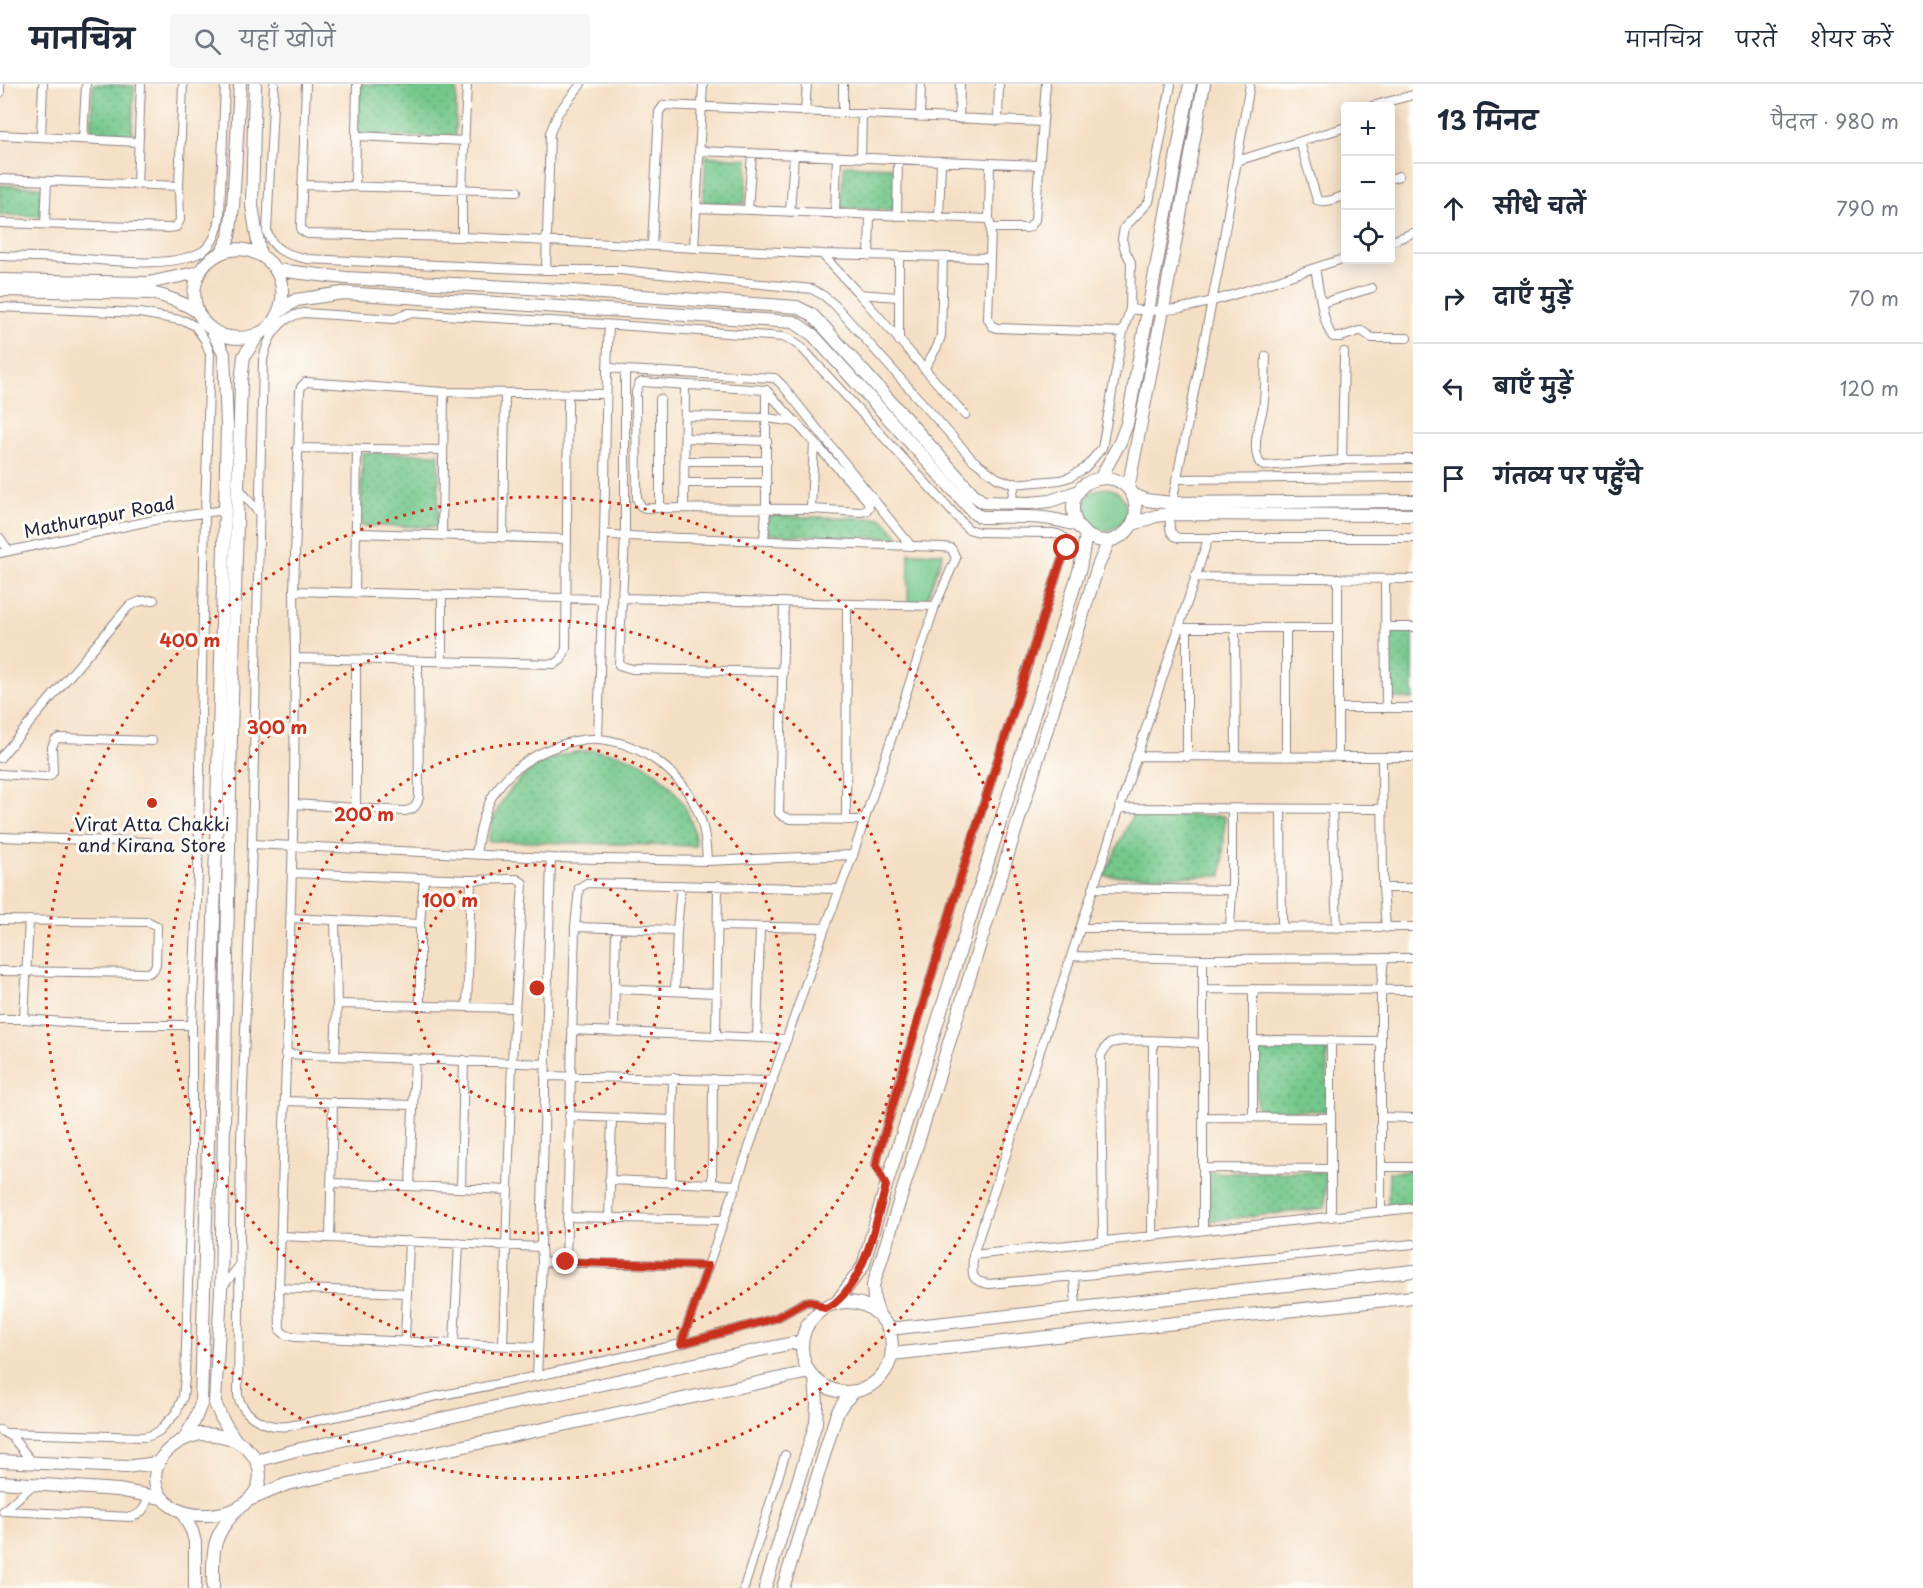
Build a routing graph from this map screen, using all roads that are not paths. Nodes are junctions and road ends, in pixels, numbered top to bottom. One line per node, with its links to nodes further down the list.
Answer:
1 (0, 84): 25 (street)
2 (43, 84): 39 (street)
3 (86, 84): 40 (street)
4 (141, 84): 42 (street)
5 (183, 84): 58 (street)
6 (225, 84): 82 (street)
7 (240, 84): 79 (street)
8 (255, 84): 81 (street)
9 (274, 84): 90 (street)
10 (306, 84): 56 (street)
11 (357, 84): 38 (street)
12 (467, 84): 41 (street)
13 (581, 84): 75 (street)
14 (703, 84): 28 (street)
15 (807, 84): 29 (street)
16 (843, 84): 30 (street)
17 (921, 84): 32 (street)
18 (960, 84): 33 (street)
19 (999, 84): 34 (street)
20 (1046, 84): 35 (street)
21 (1171, 84): 100 (street)
22 (1190, 84): 103 (street)
23 (1204, 84): 102 (street)
24 (1250, 84): 50 (street)
25 (0, 93)
26 (1413, 95): 27 (street)
27 (1387, 102)
28 (702, 106): 29 (street); 44 (street); 77 (street)
29 (805, 112): 30 (street)
30 (843, 113): 31 (street)
31 (862, 114): 32 (street); 48 (street)
32 (920, 117): 33 (street)
33 (959, 119): 34 (street)
34 (998, 121): 35 (street)
35 (1043, 122): 53 (street)
36 (1341, 129): 43 (street)
37 (0, 135): 39 (street)
38 (356, 136): 41 (street); 59 (street)
39 (40, 137): 40 (street)
40 (83, 139): 42 (street)
41 (465, 141): 60 (street)
42 (138, 142): 57 (street)
43 (1300, 142): 50 (street); 62 (street)
44 (699, 151): 45 (street); 63 (street)
45 (752, 153): 46 (street); 64 (street)
46 (794, 155): 47 (street); 65 (street)
47 (837, 157): 48 (street); 66 (street)
48 (861, 158): 49 (street)
49 (898, 160): 51 (street); 68 (street)
50 (1237, 161): 97 (street)
51 (941, 162): 52 (street); 69 (street)
52 (990, 163): 53 (street); 71 (street)
53 (1039, 165): 71 (street)
54 (0, 179): 55 (street)
55 (47, 181): 57 (street); 72 (street)
56 (302, 184): 59 (street); 74 (street)
57 (137, 185): 58 (street)
58 (179, 186): 72 (street)
59 (355, 186): 60 (street)
60 (462, 189): 61 (street); 74 (street)
61 (517, 191)
62 (1341, 197)
63 (696, 208): 64 (street); 78 (street)
64 (748, 210): 65 (street)
65 (790, 212): 66 (street)
66 (835, 214): 67 (street)
67 (870, 215): 68 (street); 83 (street)
68 (897, 216): 69 (street)
69 (939, 218): 71 (street)
70 (0, 223): 72 (street)
71 (990, 223): 86 (street)
72 (45, 225)
73 (1413, 233): 76 (street)
74 (462, 237): 75 (street)
75 (547, 240): 77 (street); 90 (street)
76 (1395, 240)
77 (652, 246): 78 (street)
78 (694, 248): 80 (street)
79 (222, 252): 81 (street); 91 (street)
80 (822, 254): 83 (street); 95 (street)
81 (260, 255): 89 (street)
82 (0, 256)
83 (869, 256): 84 (street)
84 (899, 257): 85 (street); 96 (street)
85 (943, 258): 86 (street); 114 (street)
86 (989, 258): 107 (street)
87 (1341, 260): 88 (street)
88 (1315, 268): 97 (street); 98 (street)
89 (276, 270): 101 (street); 147 (street)
90 (546, 270): 142 (street)
91 (199, 272): 92 (street); 104 (street)
92 (0, 280)
93 (1372, 288): 98 (street)
94 (0, 290): 104 (street)
95 (860, 294): 96 (street); 110 (street)
96 (898, 297): 110 (street)
97 (1212, 302): 102 (street); 139 (street)
98 (1322, 303): 109 (street)
99 (0, 307): 154 (street)
100 (1130, 309): 103 (street); 107 (street)
101 (280, 311): 108 (street); 157 (street)
102 (1163, 311): 103 (street); 145 (street)
103 (1147, 312): 138 (street)
104 (198, 313): 106 (street)
105 (609, 325): 113 (street); 155 (street); 160 (street)
106 (212, 330): 108 (street); 153 (street)
107 (1123, 332): 142 (street)
108 (259, 334): 143 (street)
109 (1407, 338)
110 (899, 341): 114 (street)
111 (1344, 351): 133 (street)
112 (1266, 356): 133 (street)
113 (607, 367): 115 (street); 121 (street)
114 (924, 369): 123 (street)
115 (625, 370): 165 (street); 172 (street)
116 (685, 385): 117 (street); 124 (street); 148 (street)
117 (766, 390): 125 (street); 126 (street)
118 (444, 392): 119 (street); 130 (street); 132 (street)
119 (505, 393): 120 (street); 164 (street)
120 (568, 394): 121 (street); 168 (street)
121 (605, 394): 162 (street)
122 (660, 399): 148 (street)
123 (964, 415)
124 (686, 416): 125 (street); 127 (street)
125 (767, 418): 126 (street); 128 (street)
126 (796, 422): 129 (street)
127 (685, 438): 128 (street); 135 (street)
128 (767, 441): 136 (street)
129 (814, 441): 152 (street); 152 (street)
130 (297, 448): 131 (street); 178 (street)
131 (357, 449): 132 (street); 161 (street)
132 (443, 450): 163 (street)
133 (1342, 459): 134 (street)
134 (1413, 459)
135 (685, 461): 136 (street); 140 (street)
136 (767, 461): 141 (street)
137 (1413, 477): 139 (street)
138 (1100, 479): 144 (street); 145 (street)
139 (1176, 479): 150 (street)
140 (685, 483): 141 (street); 149 (street)
141 (767, 483): 151 (street)
142 (1015, 483): 147 (street)
143 (238, 487): 155 (street); 348 (street)
144 (1079, 491): 147 (street); 159 (street)
145 (1130, 491): 150 (street); 158 (street)
146 (1413, 501): 150 (street)
147 (1011, 503)
148 (660, 508): 149 (street)
149 (684, 508): 151 (street)
150 (1171, 508): 156 (street); 158 (street); 169 (street)
151 (766, 509): 152 (street); 170 (street)
152 (812, 509)
153 (225, 510): 154 (street, Mathurapur Road); 345 (street)
154 (205, 513): 173 (street, Mathurapur Road); 276 (street)
155 (259, 513): 224 (street)
156 (1413, 514)
157 (1019, 518): 159 (street); 160 (street)
158 (1133, 524): 171 (street)
159 (1082, 531): 171 (street); 319 (street)
160 (1019, 532): 319 (street)
161 (356, 533): 163 (street); 179 (street)
162 (604, 534): 165 (street); 183 (street)
163 (442, 536): 164 (street)
164 (503, 537): 168 (street)
165 (626, 537): 170 (street); 181 (street)
166 (0, 538): 173 (street)
167 (1413, 538): 169 (street)
168 (567, 539): 182 (street)
169 (1208, 539): 174 (street)
170 (764, 541): 172 (street)
171 (1109, 541): 354 (street)
172 (910, 546): 187 (street)
173 (4, 552)
174 (1195, 577): 175 (street); 190 (street)
175 (1338, 579): 176 (street); 193 (street)
176 (1385, 579): 177 (street); 188 (street)
177 (1413, 579)
178 (294, 591): 179 (street); 194 (street)
179 (355, 593): 180 (street)
180 (442, 595): 182 (street); 197 (street)
181 (621, 598): 185 (street); 198 (street)
182 (566, 599): 183 (street); 197 (street)
183 (601, 599): 202 (street)
184 (154, 600): 209 (street)
185 (784, 602): 186 (street); 198 (street)
186 (847, 604): 187 (street); 220 (street)
187 (935, 606): 221 (street)
188 (1385, 627): 189 (street); 200 (street)
189 (1413, 627)
190 (1183, 628): 191 (street); 204 (street); 205 (street)
191 (1235, 628): 192 (street); 206 (street)
192 (1286, 628): 193 (street); 207 (street)
193 (1338, 628): 199 (street)
194 (295, 658): 195 (street); 213 (street)
195 (356, 660): 196 (street); 214 (street)
196 (418, 662): 197 (street); 214 (street)
197 (442, 662)
198 (783, 672): 220 (street)
199 (1338, 708): 200 (street); 208 (street)
200 (1386, 708): 201 (street)
201 (1413, 708)
202 (598, 739): 226 (street); 229 (street)
203 (152, 741): 212 (street)
204 (1136, 756): 205 (street); 215 (street)
205 (1187, 757): 206 (street)
206 (1236, 757): 207 (street)
207 (1286, 757): 208 (street)
208 (1338, 757): 210 (street)
209 (0, 758)
210 (1382, 758): 211 (street); 219 (street)
211 (1413, 758)
212 (0, 774)
213 (294, 804): 214 (street); 225 (street)
214 (356, 808)
215 (1119, 808): 216 (street); 235 (street)
216 (1232, 809): 217 (street); 239 (street)
217 (1281, 809): 218 (street); 249 (street)
218 (1332, 809): 219 (street); 254 (street)
219 (1383, 809): 236 (street)
220 (846, 820): 221 (street)
221 (863, 820): 227 (street)
222 (0, 837): 223 (street)
223 (149, 842)
224 (252, 844): 225 (street); 341 (street)
225 (292, 847): 226 (street); 230 (street)
226 (476, 854): 228 (street)
227 (853, 855): 229 (street); 238 (street)
228 (551, 858): 229 (street); 292 (street)
229 (707, 861)
230 (292, 873): 231 (street); 240 (street)
231 (424, 878): 232 (street); 244 (street)
232 (471, 880): 272 (street); 273 (street)
233 (681, 885): 234 (street); 246 (street); 256 (street)
234 (718, 885): 238 (street); 245 (street)
235 (1093, 888): 239 (street); 253 (street)
236 (1383, 888): 237 (street); 255 (street)
237 (1413, 888)
238 (839, 889): 252 (street)
239 (1232, 890): 248 (street)
240 (290, 918): 243 (street); 287 (street)
241 (0, 920): 242 (street)
242 (29, 920): 262 (street); 262 (street)
243 (335, 920): 244 (street); 270 (street)
244 (420, 924): 271 (street)
245 (718, 926): 247 (street); 269 (street)
246 (575, 927): 251 (street); 277 (street)
247 (760, 927): 252 (street); 280 (street)
248 (1230, 927): 249 (street); 253 (street)
249 (1282, 927): 254 (street)
250 (1413, 927): 255 (street)
251 (616, 928): 256 (street); 263 (street)
252 (825, 928): 281 (street)
253 (1080, 928): 257 (street)
254 (1337, 928): 255 (street)
255 (1386, 928)
256 (677, 930): 268 (street)
257 (1071, 956): 258 (street); 338 (street)
258 (1203, 958): 259 (street); 264 (street)
259 (1384, 958): 260 (street); 266 (street)
260 (1413, 958)
261 (0, 971): 262 (street)
262 (26, 972): 275 (street)
263 (615, 989): 268 (street); 278 (street)
264 (1204, 989): 265 (street); 286 (street)
265 (1252, 989): 266 (street); 282 (street)
266 (1381, 990): 267 (street); 285 (street)
267 (1413, 990)
268 (675, 992): 269 (street)
269 (717, 993): 279 (street)
270 (337, 1004): 271 (street); 288 (street)
271 (420, 1006): 272 (street)
272 (467, 1007): 273 (street)
273 (515, 1008): 291 (street)
274 (0, 1019): 275 (street)
275 (24, 1019): 276 (street)
276 (192, 1025): 344 (street)
277 (572, 1030): 278 (street); 293 (street)
278 (614, 1031): 279 (street)
279 (716, 1036): 280 (street)
280 (757, 1038): 281 (street)
281 (787, 1039): 297 (street)
282 (1252, 1040): 283 (street); 303 (street)
283 (1331, 1040): 285 (street); 305 (street)
284 (1153, 1041): 286 (street); 330 (street); 333 (street)
285 (1381, 1041): 306 (street)
286 (1203, 1043): 302 (street)
287 (285, 1054): 288 (street); 298 (street)
288 (335, 1056): 289 (street)
289 (415, 1058): 290 (street); 300 (street)
290 (464, 1060): 291 (street); 320 (street)
291 (512, 1061): 292 (street); 321 (street)
292 (546, 1064): 294 (street)
293 (570, 1075): 294 (street); 295 (street); 301 (street)
294 (545, 1076): 337 (street)
295 (673, 1078): 296 (street); 308 (street)
296 (713, 1079): 297 (street); 316 (street)
297 (773, 1081): 317 (street)
298 (285, 1101): 299 (street); 329 (street)
299 (333, 1102): 300 (street); 315 (street)
300 (413, 1105): 318 (street)
301 (569, 1116): 304 (street); 324 (street)
302 (1204, 1117): 303 (street); 311 (street)
303 (1252, 1117): 305 (street)
304 (612, 1118): 308 (street); 313 (street)
305 (1331, 1118): 312 (street)
306 (1381, 1118): 307 (street); 309 (street)
307 (1413, 1118)
308 (672, 1120): 314 (street)
309 (1381, 1167): 310 (street); 323 (street)
310 (1413, 1167)
311 (1203, 1168): 312 (street); 328 (street)
312 (1331, 1169): 325 (street)
313 (609, 1180): 314 (street); 326 (street)
314 (671, 1182): 316 (street)
315 (332, 1183): 318 (street); 331 (street)
316 (712, 1184): 317 (street)
317 (736, 1185): 327 (street)
318 (410, 1186): 320 (street)
319 (886, 1186): 351 (street)
320 (461, 1188): 321 (street)
321 (509, 1190): 335 (street)
322 (1413, 1208): 323 (street)
323 (1381, 1212): 325 (street)
324 (567, 1217): 326 (street); 340 (street)
325 (1331, 1217): 328 (street)
326 (609, 1219): 327 (street)
327 (724, 1220): 342 (street)
328 (1203, 1230): 330 (street)
329 (280, 1236): 331 (street); 347 (street)
330 (1152, 1236): 333 (street)
331 (330, 1238): 332 (street)
332 (409, 1241): 334 (street); 349 (street)
333 (1102, 1241): 338 (street)
334 (459, 1243): 335 (street); 358 (street)
335 (507, 1244): 337 (street); 360 (street)
336 (1413, 1244): 346 (street)
337 (541, 1247): 339 (street)
338 (973, 1255): 346 (street)
339 (542, 1262): 340 (street); 361 (street)
340 (566, 1262): 342 (street)
341 (240, 1264): 348 (street); 363 (street)
342 (708, 1266): 359 (street)
343 (1413, 1271): 352 (street)
344 (189, 1272): 345 (street); 366 (street)
345 (204, 1272): 367 (street)
346 (1074, 1277): 352 (street)
347 (279, 1288): 349 (street); 357 (street)
348 (221, 1289): 368 (street)
349 (407, 1293): 357 (street)
350 (1413, 1298): 362 (street)
351 (836, 1303): 353 (street); 354 (street)
352 (1076, 1307): 355 (street)
353 (824, 1308): 356 (street); 359 (street)
354 (879, 1315): 355 (street)
355 (889, 1329): 362 (street)
356 (802, 1341): 364 (street); 371 (street)
357 (405, 1342): 358 (street)
358 (454, 1343): 360 (street)
359 (681, 1344): 363 (street)
360 (504, 1345): 361 (street)
361 (538, 1347): 363 (street)
362 (892, 1354): 365 (street)
363 (537, 1376)
364 (812, 1376): 365 (street); 378 (street); 385 (street)
365 (854, 1392): 386 (street)
366 (3, 1431): 372 (street)
367 (185, 1437): 368 (street); 373 (street)
368 (236, 1441): 371 (street)
369 (785, 1455): 384 (street)
370 (0, 1461): 372 (street)
371 (256, 1461): 378 (street)
372 (33, 1463): 373 (street)
373 (157, 1463): 377 (street)
374 (0, 1482): 375 (street)
375 (34, 1484): 376 (street); 380 (street)
376 (148, 1496): 377 (street); 380 (street)
377 (162, 1498): 381 (street)
378 (249, 1500): 379 (street)
379 (237, 1510): 381 (street); 383 (street)
380 (2, 1512)
381 (182, 1512): 382 (street)
382 (195, 1588)
383 (213, 1588)
384 (744, 1588)
385 (765, 1588)
386 (783, 1588)

